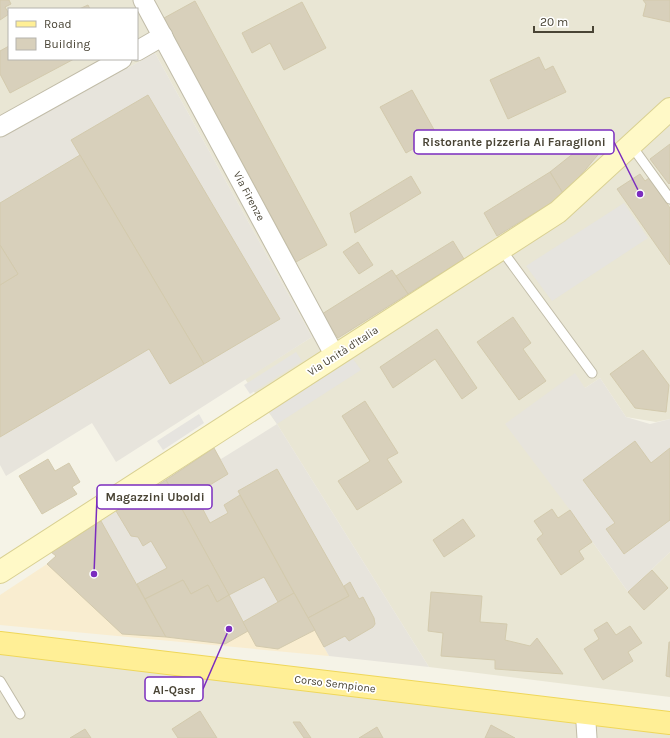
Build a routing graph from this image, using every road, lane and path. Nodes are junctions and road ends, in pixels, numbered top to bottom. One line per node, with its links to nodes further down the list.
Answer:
1 (143, 0): 2 (street, Via Firenze)
2 (163, 36): 3 (street); 10 (street, Via Firenze)
3 (138, 50)
4 (120, 60): 6 (street)
5 (670, 109): 7 (street, Via Unità d'Italia)
6 (0, 127)
7 (631, 145): 8 (lane); 9 (street, Via Unità d'Italia)
8 (670, 199)
9 (502, 249): 10 (street, Via Unità d'Italia); 11 (lane)
10 (336, 356): 12 (street, Via Unità d'Italia)
11 (592, 373)
12 (0, 572)
13 (0, 643): 15 (main road, Corso Sempione)
14 (0, 681): 16 (lane)
15 (589, 713): 17 (main road, Corso Sempione); 18 (street)
16 (20, 714)
17 (670, 723)
18 (587, 738)

